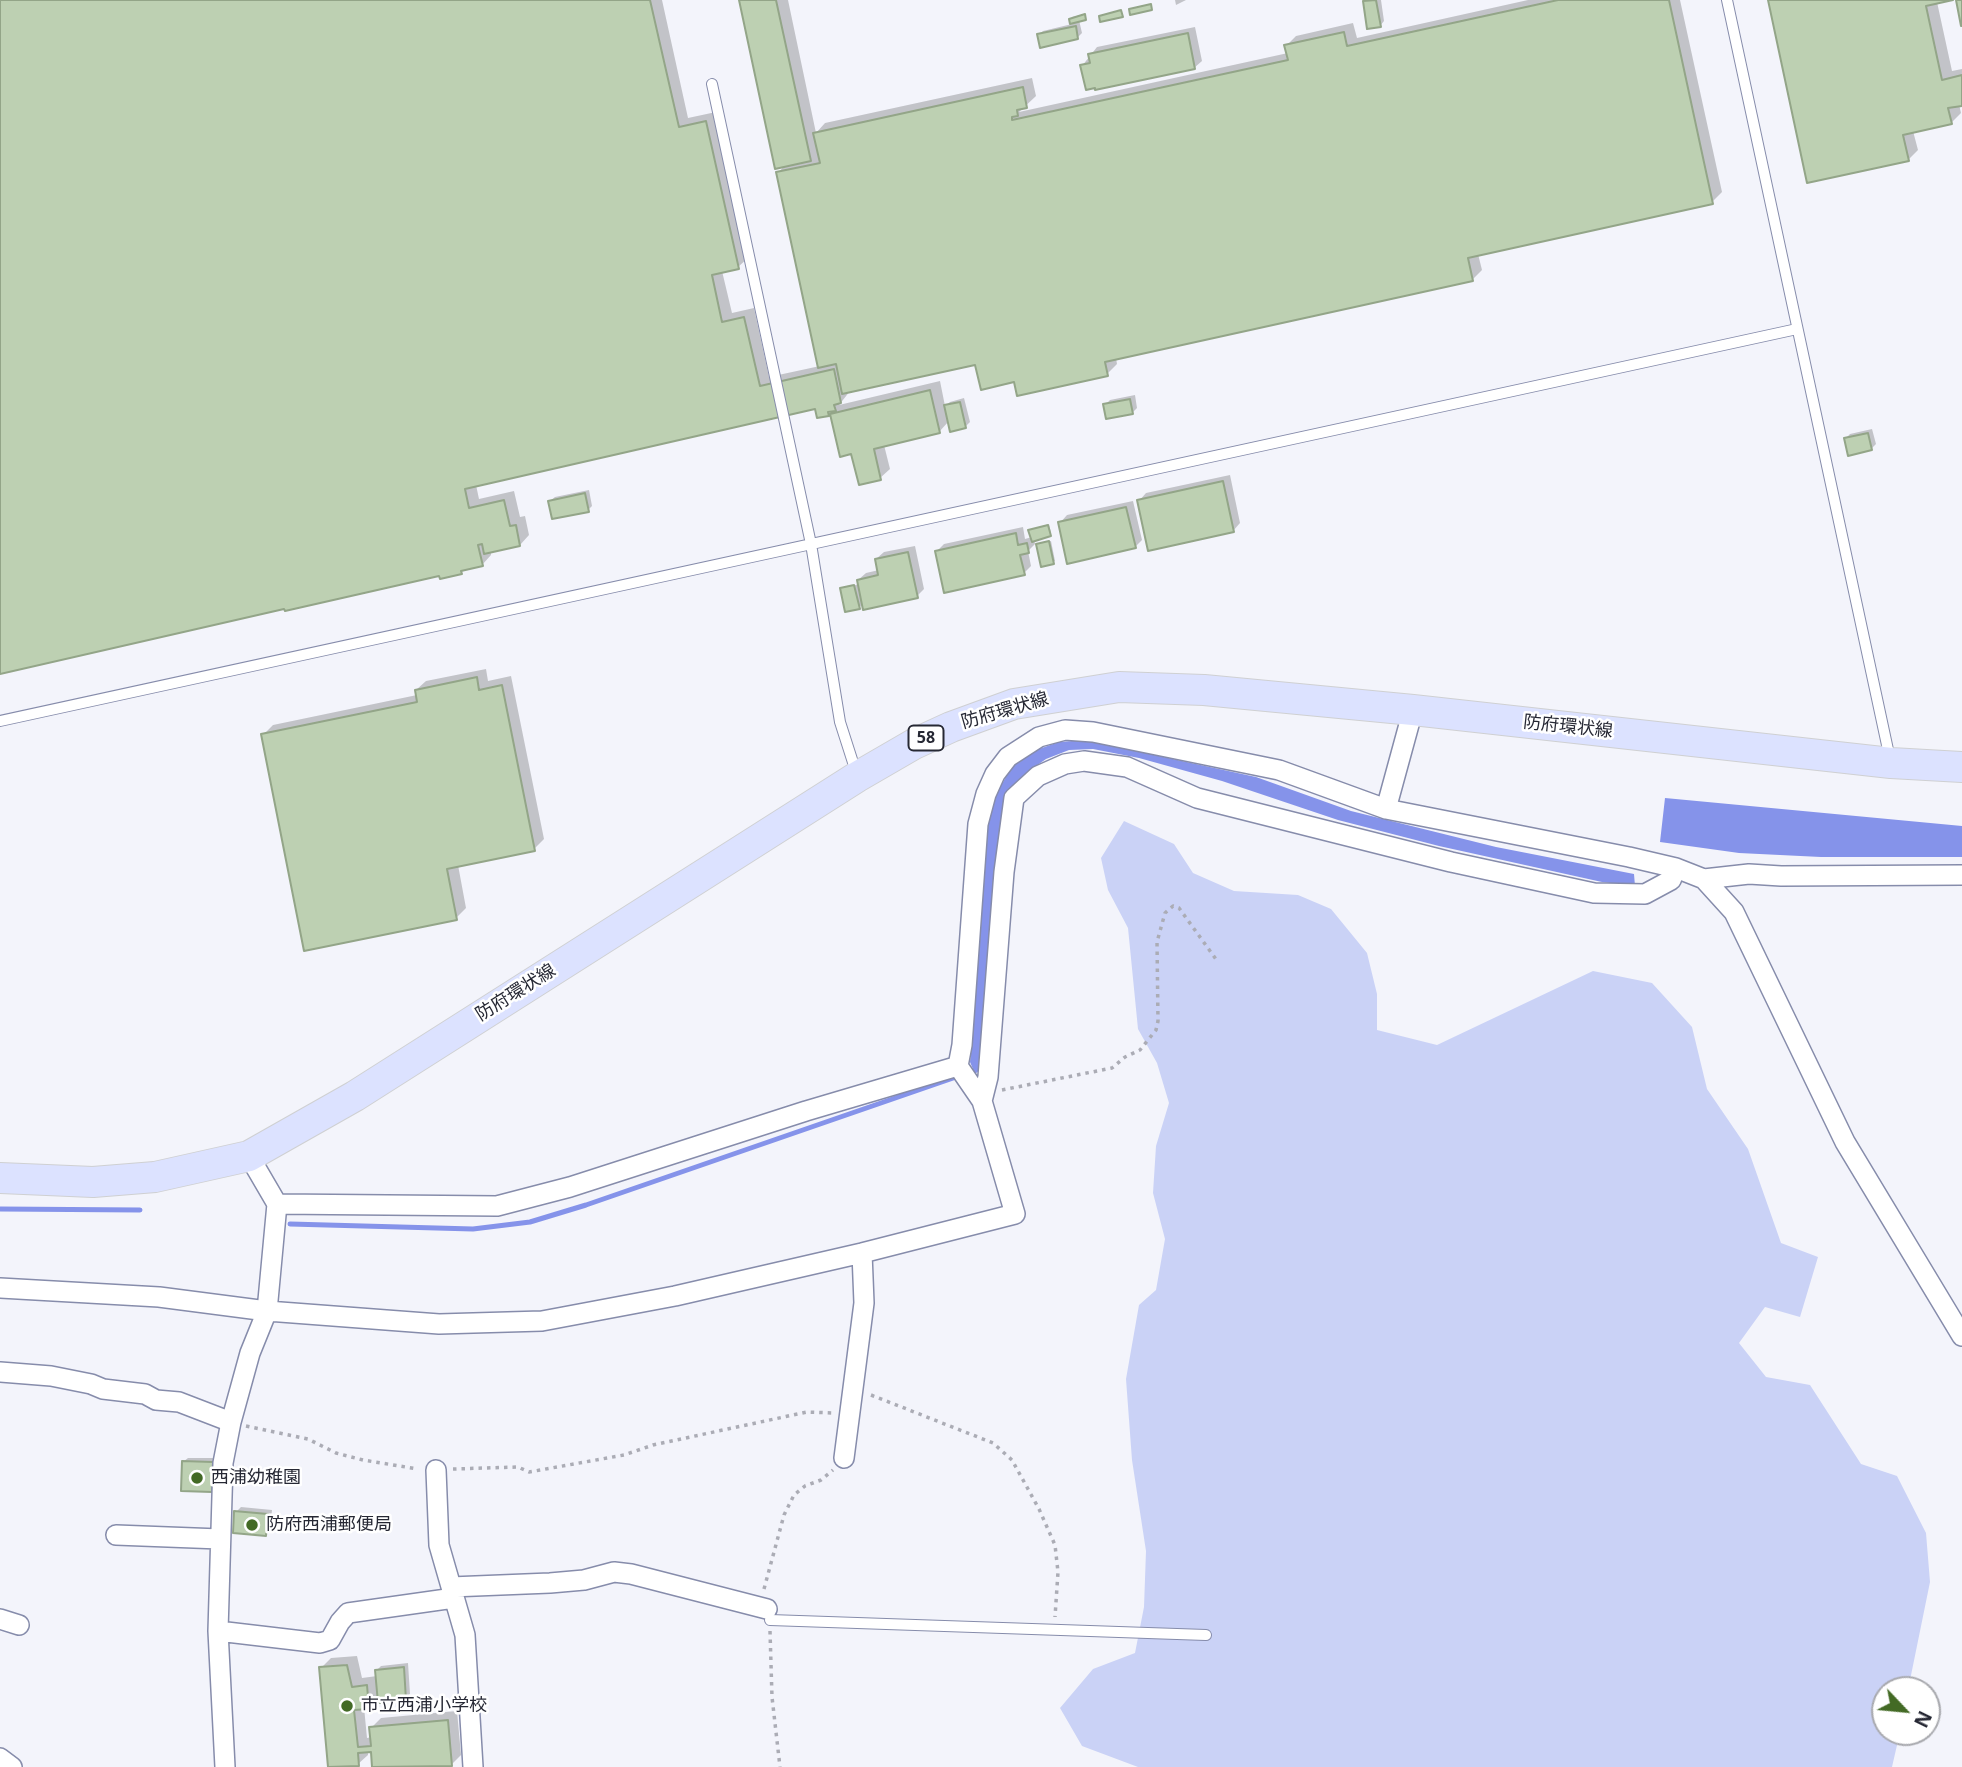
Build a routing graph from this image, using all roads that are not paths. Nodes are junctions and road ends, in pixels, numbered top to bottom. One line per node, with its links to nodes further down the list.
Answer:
1 (1727, 0): 3 (lane)
2 (712, 84): 4 (lane)
3 (1797, 329): 4 (lane); 7 (lane)
4 (811, 544): 6 (lane); 9 (lane)
5 (1413, 710): 7 (main road, 防府環状線 / 58); 9 (main road, 防府環状線 / 58); 10 (street)
6 (0, 721)
7 (1891, 763): 8 (main road, 防府環状線 / 58)
8 (1962, 767)
9 (857, 777): 16 (main road, 防府環状線 / 58)
10 (1386, 809): 11 (street); 14 (street)
11 (1676, 868): 13 (street); 15 (street)
12 (1962, 875): 13 (street)
13 (1704, 879): 22 (street)
14 (958, 1066): 15 (street); 18 (street)
15 (982, 1097): 19 (street)
16 (248, 1156): 17 (main road, 防府環状線 / 58); 18 (street)
17 (0, 1178)
18 (278, 1204): 21 (street)
19 (862, 1253): 21 (street); 25 (street)
20 (0, 1288): 21 (street)
21 (267, 1311): 24 (street)
22 (1962, 1336)
23 (0, 1372): 24 (street)
24 (231, 1422): 28 (street)
25 (844, 1458)
26 (436, 1470): 29 (street)
27 (116, 1535): 28 (street)
28 (220, 1539): 31 (street)
29 (452, 1592): 30 (street); 31 (street); 36 (street)
30 (769, 1615): 32 (lane)
31 (218, 1632): 35 (street)
32 (1206, 1635)
33 (0, 1758): 34 (street)
34 (12, 1767)
35 (225, 1767)
36 (473, 1767)

